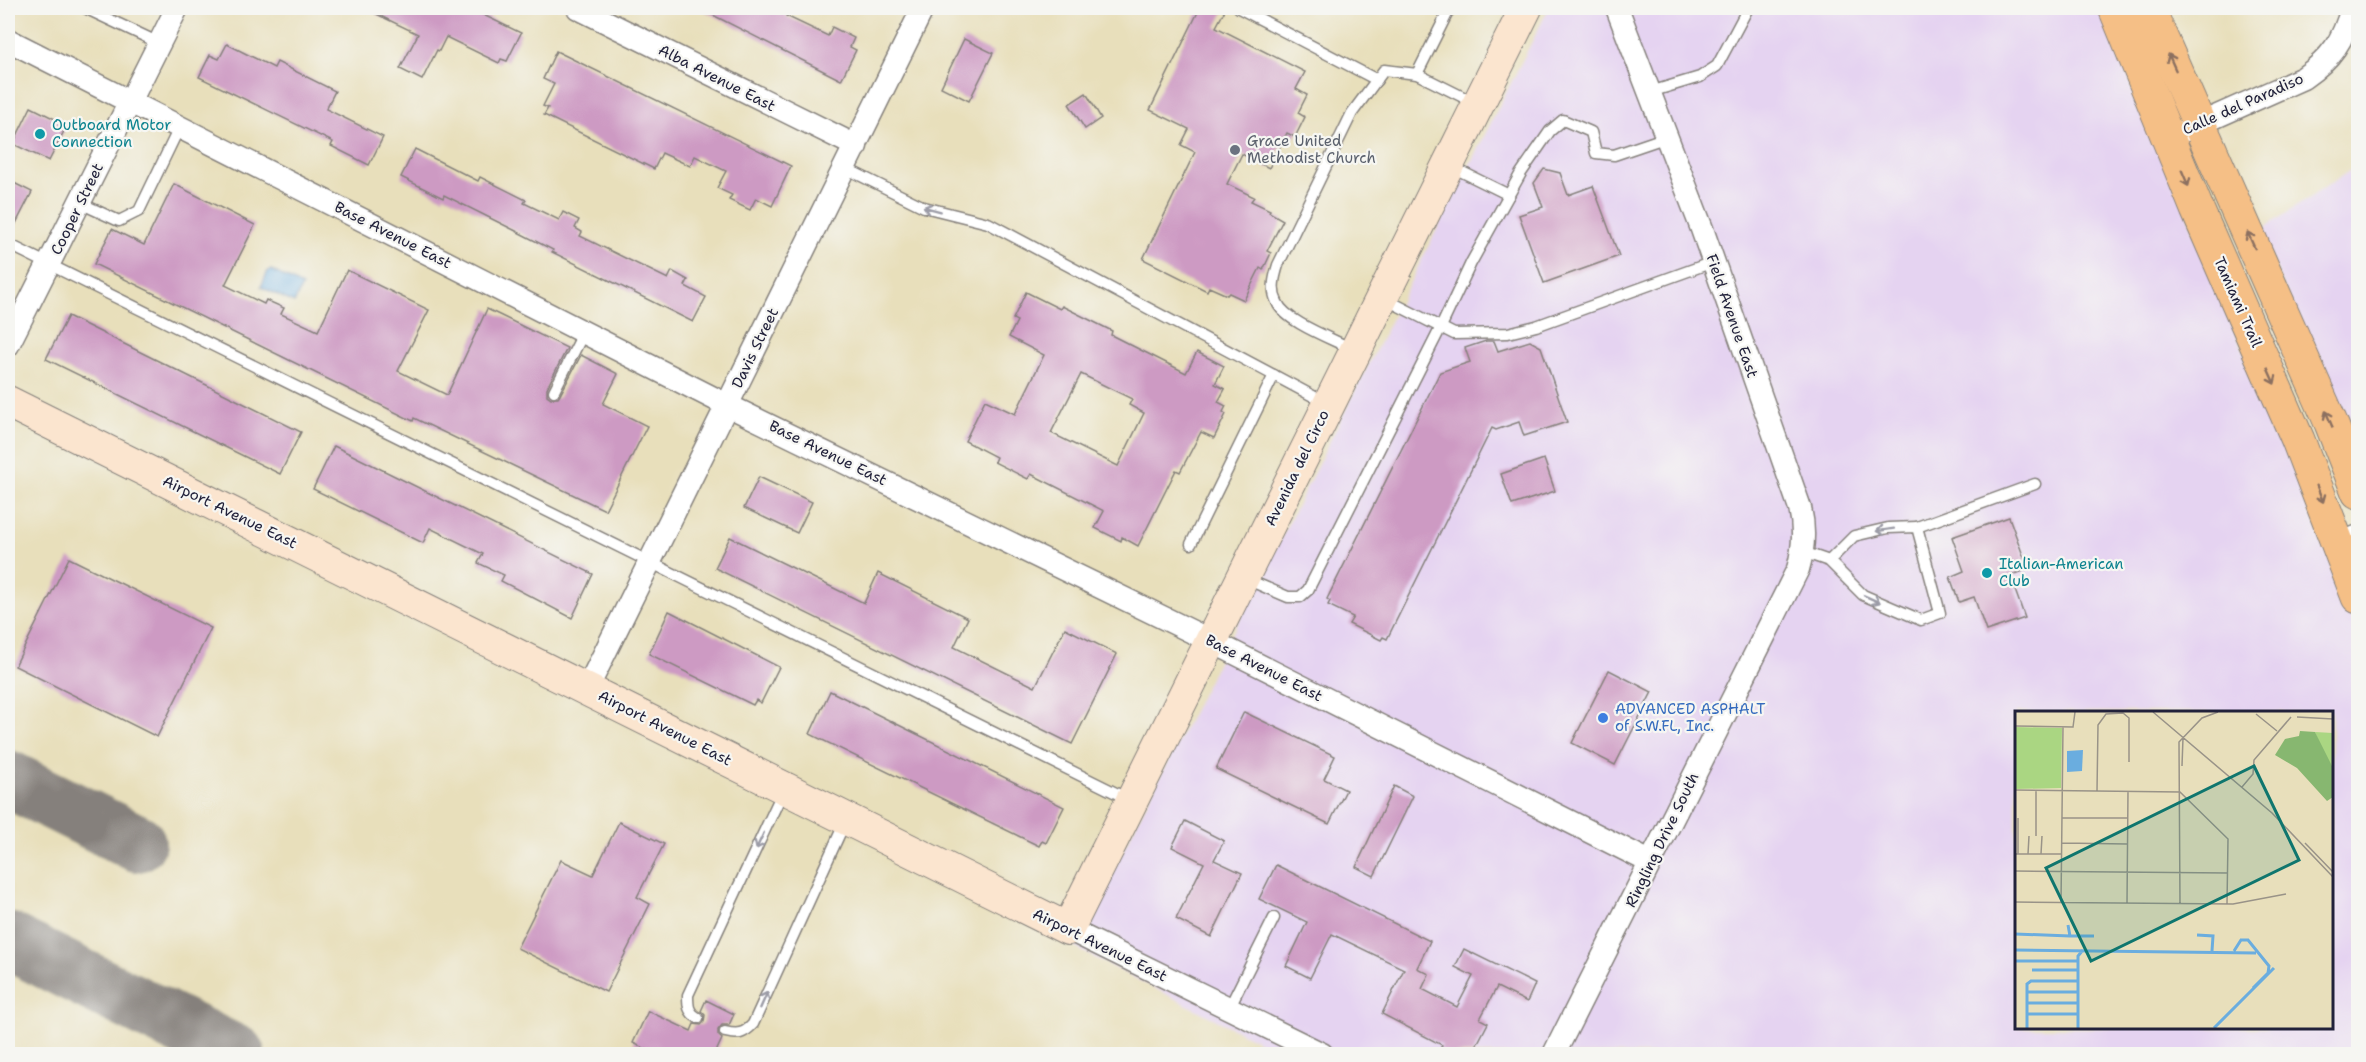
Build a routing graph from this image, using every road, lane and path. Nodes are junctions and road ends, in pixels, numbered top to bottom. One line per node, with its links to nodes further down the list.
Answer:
1 (85, 8): 14 (lane)
2 (177, 8): 14 (street, Cooper Street)
3 (578, 8): 24 (street, Alba Avenue East)
4 (923, 8): 24 (street, Davis Street)
5 (1239, 8): 16 (lane)
6 (1450, 8): 15 (lane)
7 (1526, 8): 19 (street, Avenida del Circo)
8 (1617, 8): 17 (street, Field Avenue East)
9 (1748, 8): 17 (lane)
10 (2115, 8): 23 (main road, Tamiami Trail)
11 (2148, 8): 20 (main road, one-way to 11)
12 (2352, 8): 20 (street, Calle del Paradiso)
13 (8, 40): 18 (street, Base Avenue East)
14 (159, 43): 18 (street, Cooper Street)
15 (1417, 74): 16 (lane); 19 (lane)
16 (1377, 80): 36 (lane)
17 (1650, 92): 22 (street, Field Avenue East)
18 (129, 101): 21 (street, Base Avenue East); 28 (street, Cooper Street)
19 (1478, 105): 25 (street, Avenida del Circo)
20 (2200, 125): 23 (street, Calle del Paradiso); 43 (main road, one-way to 20)
21 (180, 126): 28 (lane); 34 (street, Base Avenue East)
22 (1667, 137): 27 (lane); 30 (street, Field Avenue East)
23 (2168, 137): 45 (main road, Tamiami Trail, one-way to 45)
24 (856, 146): 26 (street, Davis Street)
25 (1448, 165): 27 (lane); 32 (street, Avenida del Circo)
26 (845, 168): 37 (lane, one-way to 26); 41 (street, Davis Street)
27 (1509, 195): 33 (lane)
28 (80, 202): 31 (street, Cooper Street)
29 (8, 244): 31 (lane)
30 (1713, 262): 33 (lane); 47 (street, Field Avenue East)
31 (50, 264): 35 (street, Cooper Street); 48 (lane)
32 (1382, 297): 33 (lane); 36 (street, Avenida del Circo)
33 (1441, 327): 50 (lane)
34 (584, 332): 38 (lane); 41 (street, Base Avenue East)
35 (8, 345)
36 (1356, 351): 40 (street, Avenida del Circo)
37 (1274, 375): 40 (lane); 46 (lane)
38 (554, 391)
39 (8, 402): 54 (street, Airport Avenue East)
40 (1329, 404): 50 (street, Avenida del Circo)
41 (728, 405): 48 (street, Davis Street); 53 (street, Base Avenue East)
42 (2035, 484): 44 (lane)
43 (2358, 492)
44 (1917, 527): 49 (lane, one-way to 49); 49 (lane, one-way to 44)
45 (2348, 535): 51 (main road, Tamiami Trail)
46 (1191, 544)
47 (1803, 552): 49 (lane); 52 (street, Field Avenue East)
48 (650, 561): 54 (street, Davis Street); 56 (lane)
49 (1829, 561)
50 (1243, 578): 53 (street, Avenida del Circo)
51 (2358, 597)
52 (1769, 625): 58 (street, Ringling Drive South)
53 (1211, 641): 56 (street, Avenida del Circo); 58 (street, Base Avenue East)
54 (587, 689): 55 (street, Airport Avenue East)
55 (785, 788): 57 (street, Airport Avenue East); 62 (lane, one-way to 62)
56 (1132, 801): 60 (street, Avenida del Circo)
57 (847, 819): 60 (street, Airport Avenue East); 63 (lane, one-way to 57)
58 (1650, 862): 65 (street, Ringling Drive South)
59 (1274, 918): 61 (lane)
60 (1068, 929): 61 (street, Airport Avenue East)
61 (1229, 1008): 64 (street, Airport Avenue East)
62 (698, 1018)
63 (725, 1032)
64 (1322, 1054)
65 (1554, 1054)

